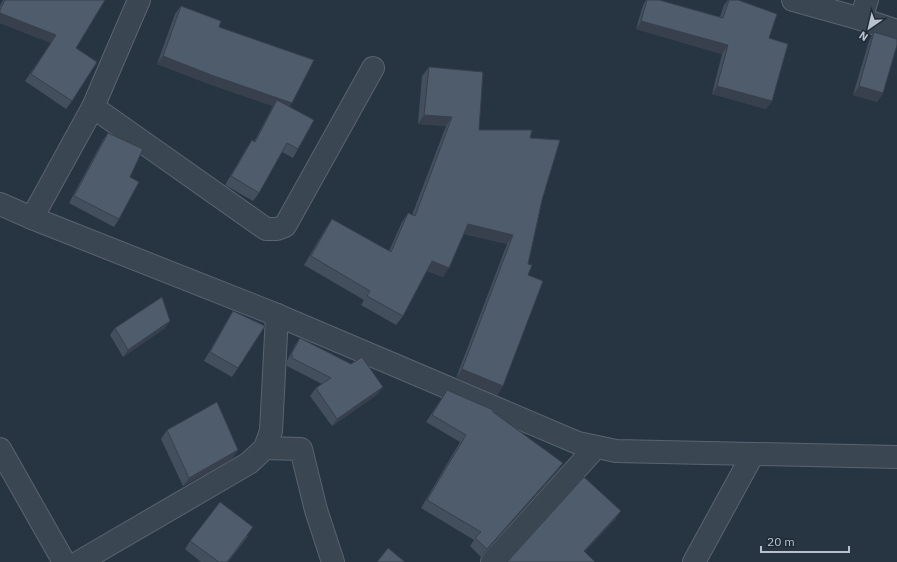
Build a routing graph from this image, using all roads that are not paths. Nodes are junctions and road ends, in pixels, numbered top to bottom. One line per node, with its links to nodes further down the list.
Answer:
1 (139, 0): 6 (street)
2 (793, 0): 3 (street)
3 (864, 9): 4 (street)
4 (897, 31)
5 (373, 68): 6 (street)
6 (93, 107): 8 (street)
7 (0, 204): 8 (street)
8 (32, 218): 9 (street)
9 (277, 315): 10 (street); 11 (street)
10 (596, 447): 13 (street); 18 (street)
11 (265, 448): 16 (street); 17 (street)
12 (0, 449): 15 (street)
13 (753, 454): 14 (street); 19 (street)
14 (897, 457)
15 (64, 562)
16 (79, 562)
17 (333, 562)
18 (492, 562)
19 (694, 562)

